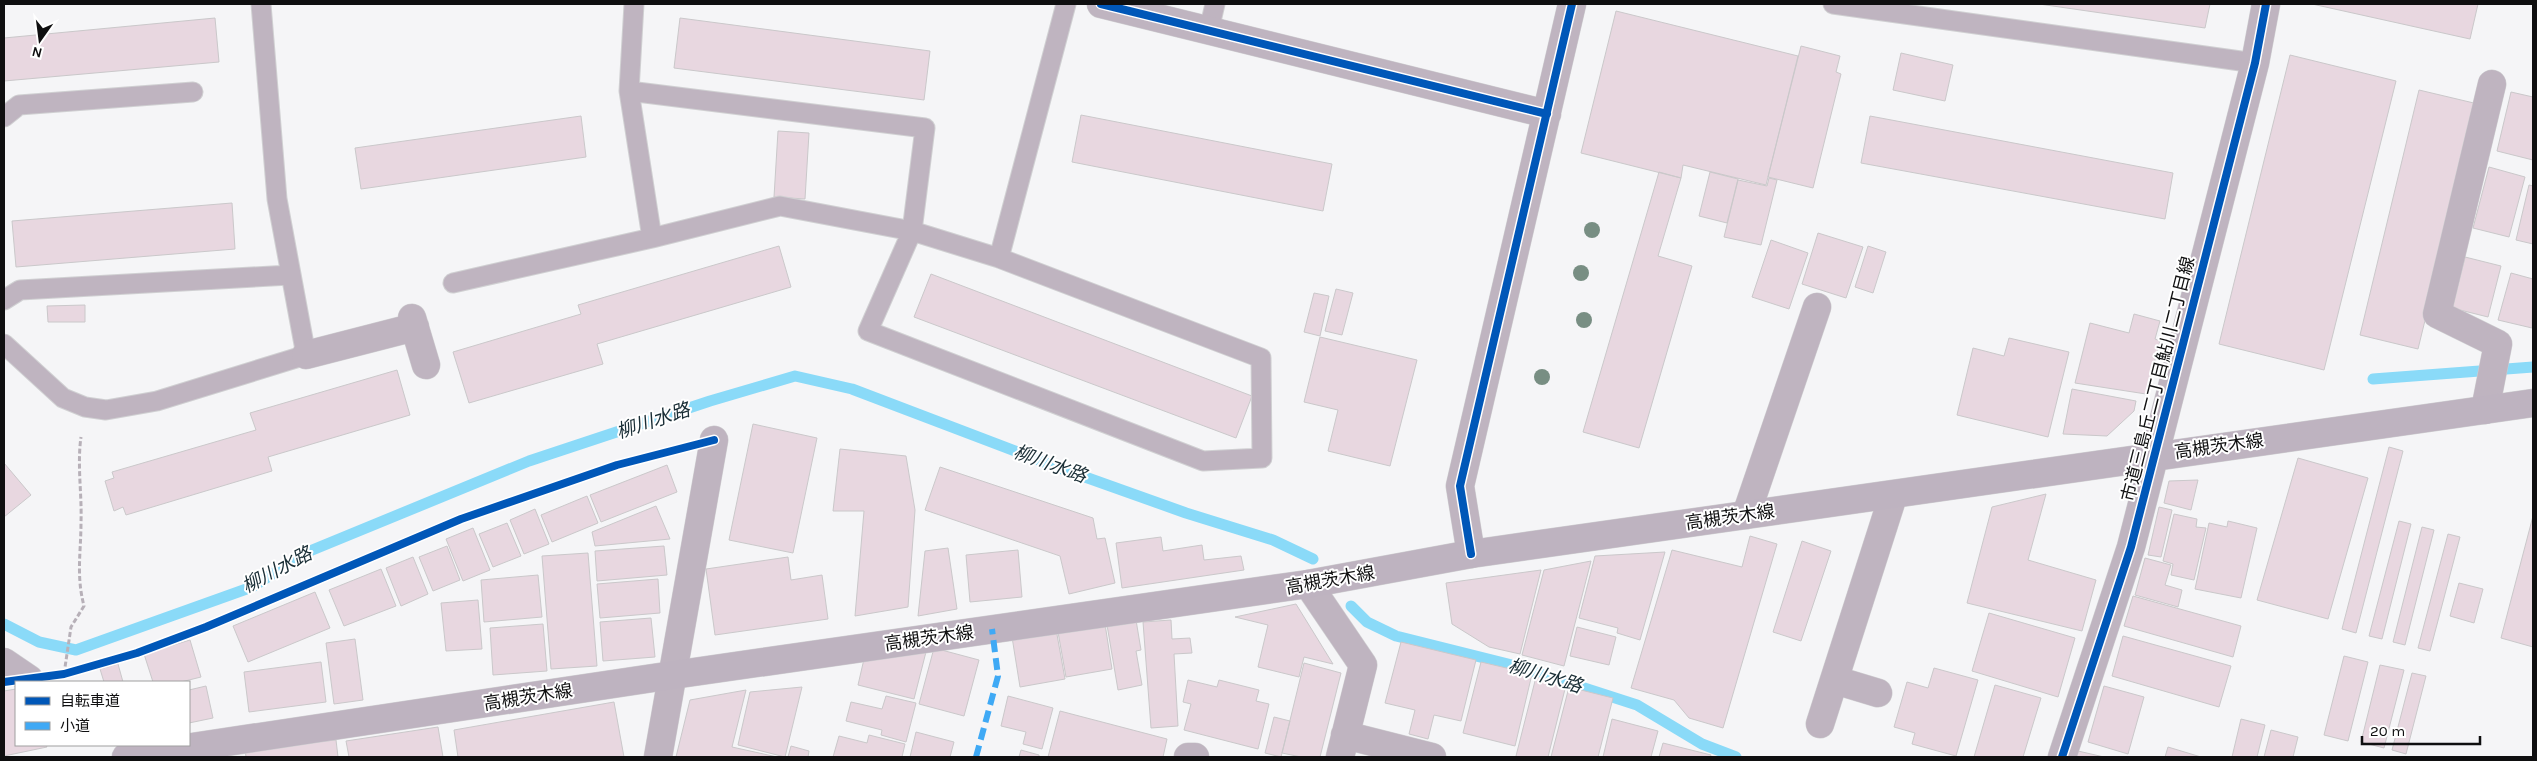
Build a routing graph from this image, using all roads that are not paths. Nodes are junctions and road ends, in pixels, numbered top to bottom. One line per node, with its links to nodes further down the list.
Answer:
1 (261, 4): 20 (lane)
2 (634, 4): 13 (lane)
3 (1066, 4): 19 (lane)
4 (1101, 4): 10 (street)
5 (1215, 4): 10 (lane)
6 (1572, 4): 15 (street)
7 (1834, 4): 9 (lane)
8 (2266, 4): 11 (street, 市道三島丘二丁目鮎川二丁目線)
9 (1907, 10): 11 (lane)
10 (1209, 30): 15 (street)
11 (2254, 63): 30 (street, 市道三島丘二丁目鮎川二丁目線)
12 (2492, 84): 28 (street)
13 (629, 91): 17 (lane); 18 (lane)
14 (193, 92): 16 (lane)
15 (1547, 114): 33 (street)
16 (4, 117)
17 (912, 231): 18 (lane); 19 (lane); 19 (lane)
18 (652, 238): 21 (lane)
19 (999, 258)
20 (290, 275): 22 (lane); 25 (lane)
21 (453, 283)
22 (4, 300)
23 (1817, 307): 32 (street)
24 (4, 344): 25 (lane)
25 (306, 355): 26 (street)
26 (426, 365)
27 (2533, 403): 28 (main road, 高槻茨木線)
28 (2485, 410): 30 (main road, 高槻茨木線)
29 (714, 440): 36 (street)
30 (2155, 455): 31 (main road, 高槻茨木線); 48 (street, 市道三島丘二丁目鮎川二丁目線)
31 (1892, 496): 32 (main road, 高槻茨木線); 38 (street)
32 (1746, 515): 33 (main road, 高槻茨木線)
33 (1471, 554): 34 (main road, 高槻茨木線)
34 (1308, 584): 36 (main road, 高槻茨木線); 41 (street)
35 (4, 662): 37 (street)
36 (673, 675): 42 (main road, 高槻茨木線); 44 (street)
37 (29, 679)
38 (1835, 680): 39 (street); 40 (street)
39 (1878, 693)
40 (1820, 724)
41 (1343, 746): 47 (street)
42 (220, 751): 43 (main road, 高槻茨木線)
43 (126, 757)
44 (658, 757)
45 (1188, 757): 46 (street)
46 (1195, 757)
47 (1432, 757)
48 (2062, 757)

